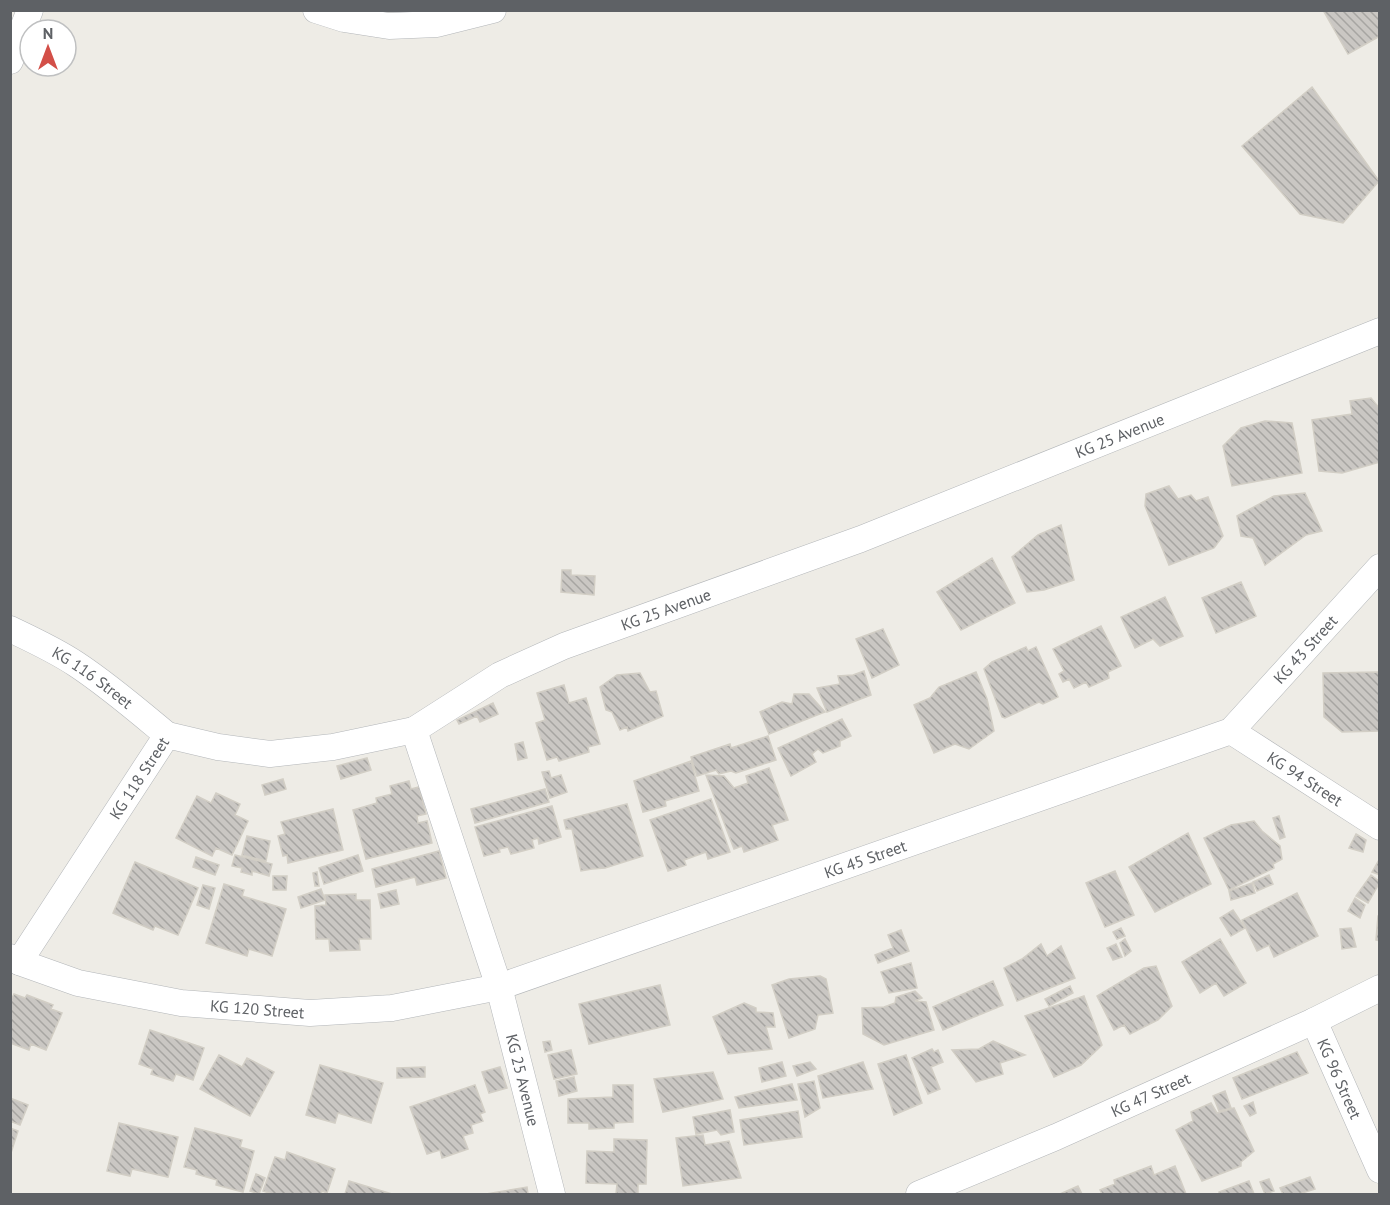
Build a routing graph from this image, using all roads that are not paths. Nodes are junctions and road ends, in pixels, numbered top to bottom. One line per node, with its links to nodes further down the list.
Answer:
1 (30, 10): 4 (street)
2 (316, 10): 3 (street)
3 (494, 10)
4 (10, 62)
5 (1380, 331): 8 (street, KG 25 Avenue)
6 (1380, 567): 9 (street, KG 43 Street)
7 (10, 629): 10 (street, KG 116 Street)
8 (414, 730): 10 (street, KG 118 Street); 13 (street, KG 25 Avenue)
9 (1232, 731): 11 (street, KG 94 Street); 13 (street, KG 45 Street)
10 (167, 735): 12 (street, KG 118 Street)
11 (1380, 827)
12 (15, 959): 13 (street, KG 120 Street)
13 (499, 987): 17 (street, KG 25 Avenue)
14 (1380, 988): 15 (street, KG 47 Street)
15 (1314, 1021): 16 (street, KG 96 Street); 18 (street, KG 47 Street)
16 (1380, 1170)
17 (552, 1194)
18 (919, 1194)

